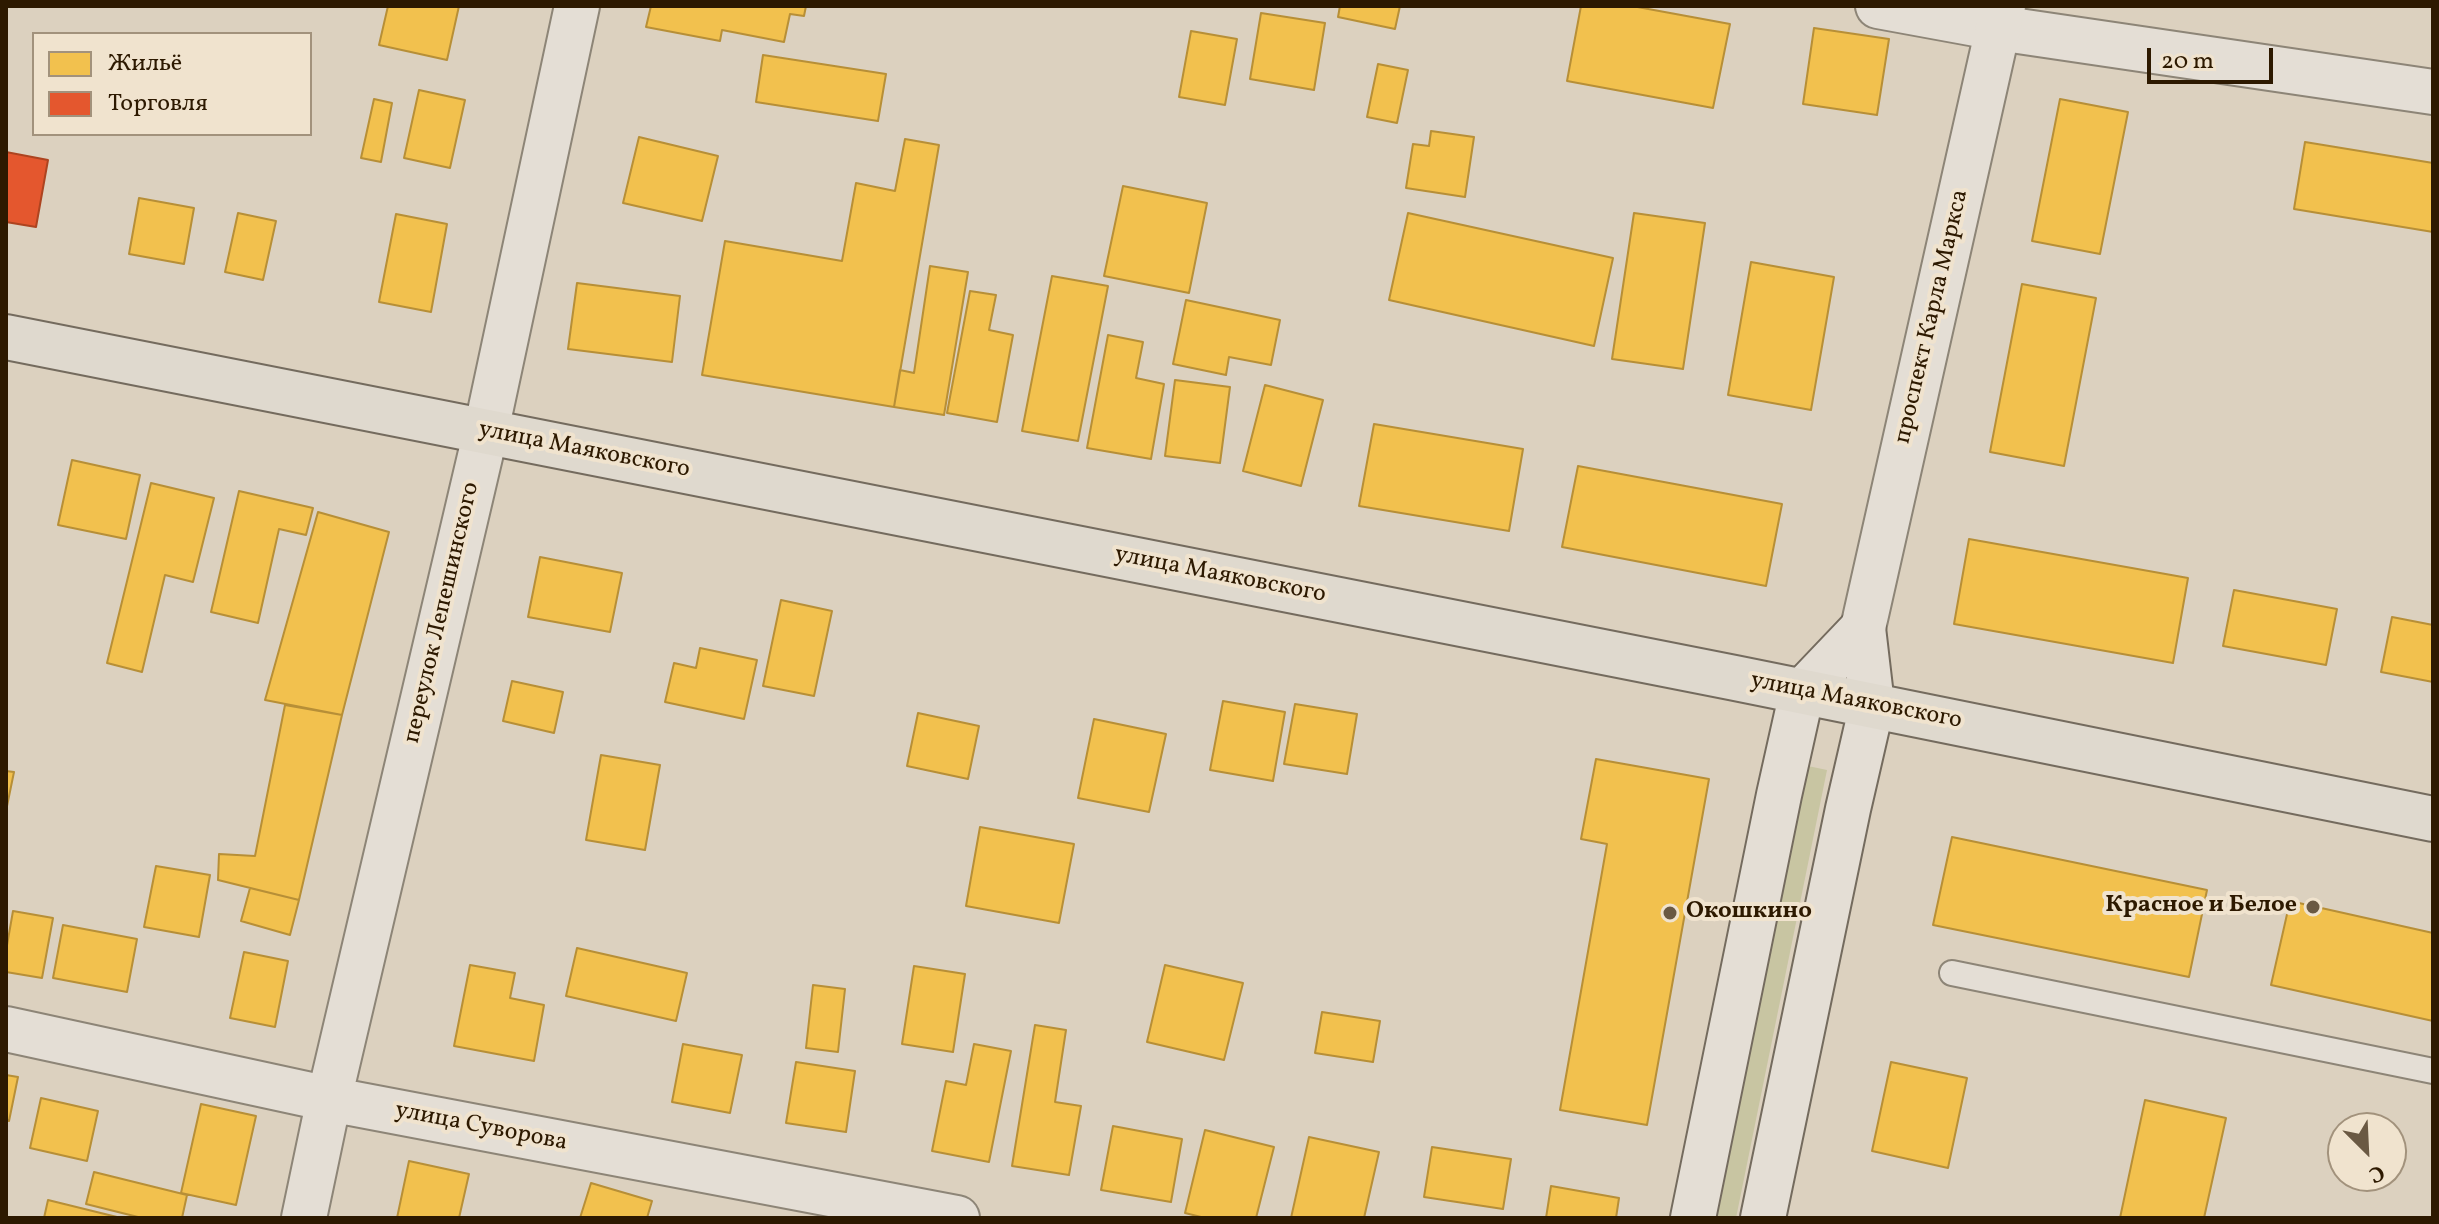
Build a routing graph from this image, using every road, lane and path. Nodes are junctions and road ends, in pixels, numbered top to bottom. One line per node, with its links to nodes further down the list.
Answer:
1 (577, 6): 6 (street, переулок Лепешинского)
2 (1878, 6): 3 (street)
3 (2000, 17): 4 (street); 7 (street, проспект Карла Маркса)
4 (2433, 92)
5 (6, 337): 6 (main road, улица Маяковского)
6 (486, 431): 8 (main road, улица Маяковского); 14 (street, переулок Лепешинского)
7 (1863, 628): 8 (street); 9 (street, проспект Карла Маркса)
8 (1802, 692): 9 (main road, улица Маяковского); 17 (street)
9 (1872, 705): 10 (main road, улица Маяковского); 18 (street, проспект Карла Маркса)
10 (2433, 819)
11 (1952, 973): 13 (lane)
12 (6, 1029): 14 (street, улица Суворова)
13 (2433, 1071)
14 (329, 1099): 15 (street, переулок Лепешинского); 16 (street, улица Суворова)
15 (304, 1218)
16 (957, 1218)
17 (1693, 1218)
18 (1763, 1218)

